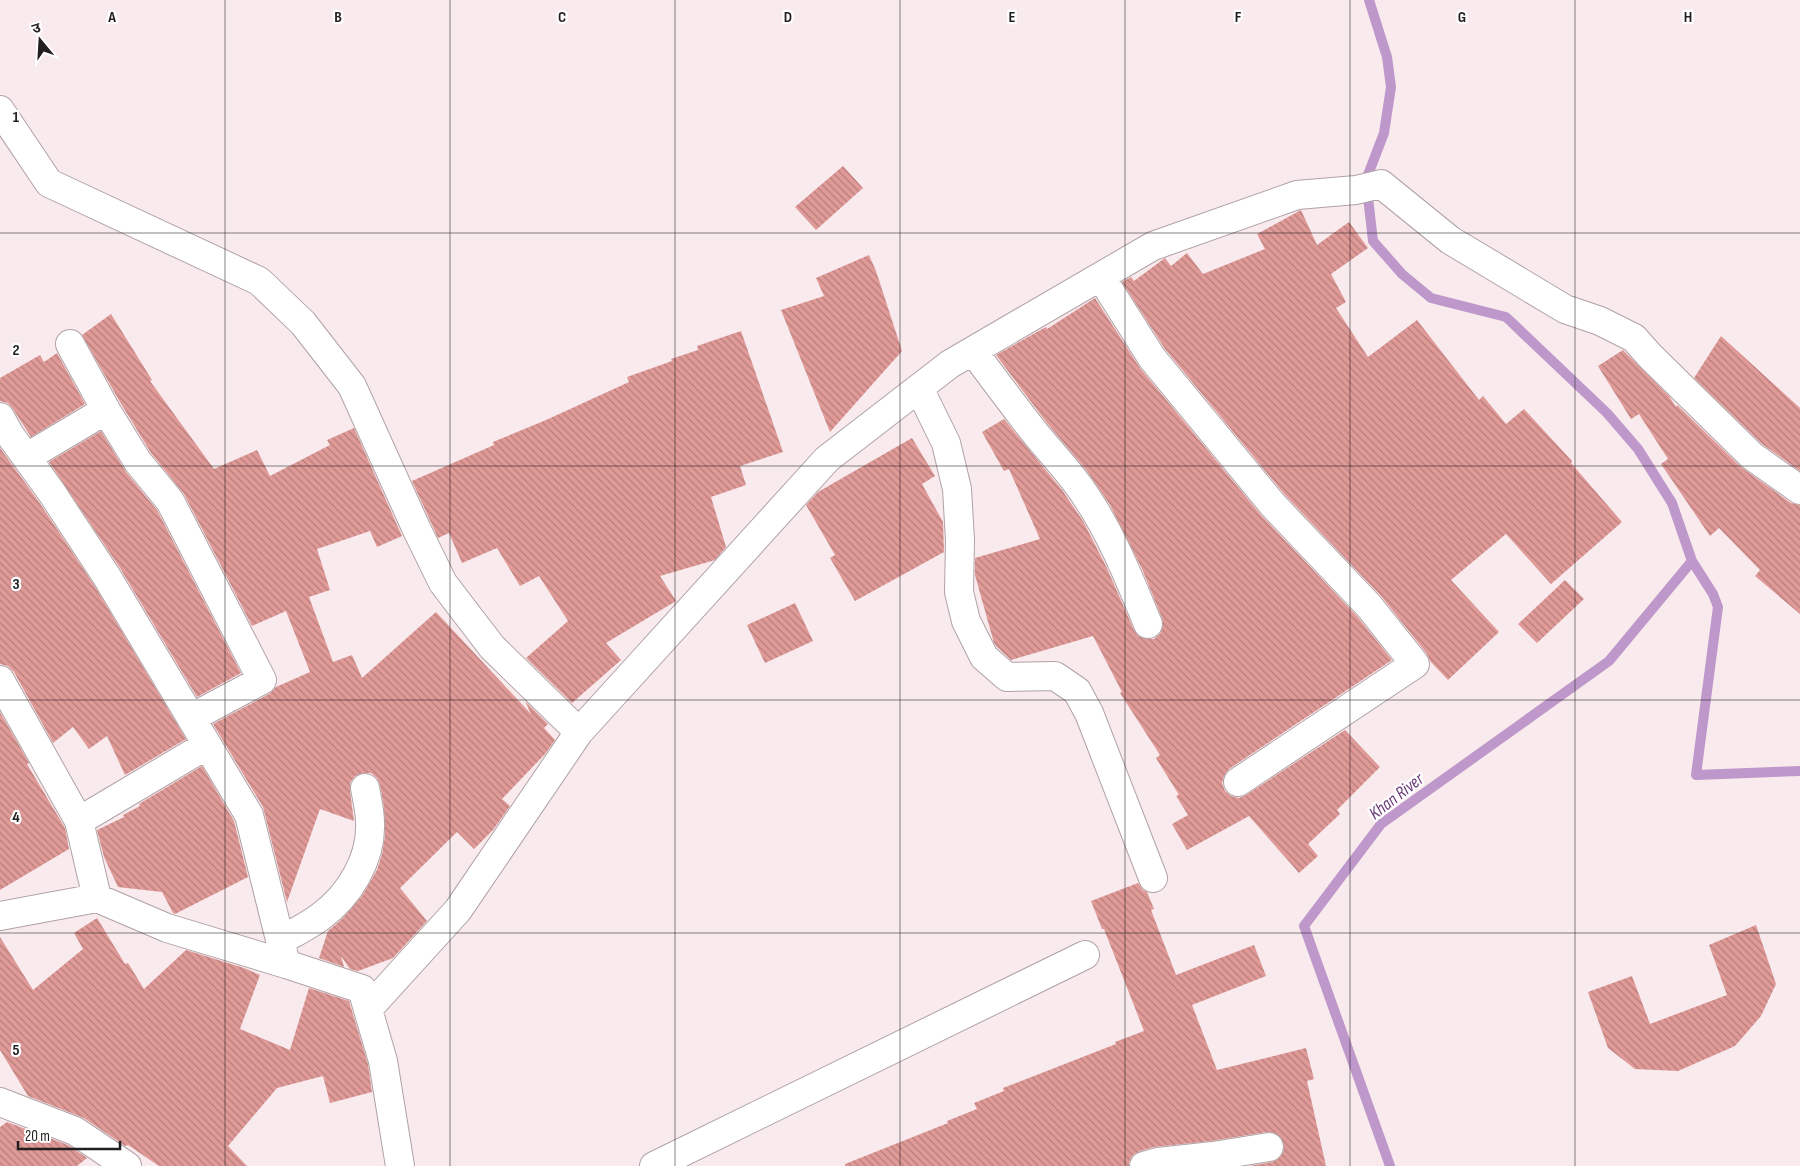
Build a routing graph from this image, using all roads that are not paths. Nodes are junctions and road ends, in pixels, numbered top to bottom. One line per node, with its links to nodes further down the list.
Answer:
1 (0, 110): 13 (street)
2 (1101, 276): 4 (street); 9 (street); 15 (street)
3 (70, 344): 6 (street)
4 (973, 351): 5 (street); 10 (street)
5 (919, 388): 13 (street); 18 (street)
6 (106, 410): 8 (street); 12 (street)
7 (0, 417): 8 (street)
8 (15, 452): 12 (street)
9 (1800, 490)
10 (1148, 624)
11 (0, 680): 17 (street)
12 (191, 718): 14 (street)
13 (579, 732): 23 (street)
14 (207, 745): 17 (street); 21 (street)
15 (1238, 782)
16 (365, 788): 21 (street)
17 (79, 821): 19 (street)
18 (1153, 878)
19 (97, 898): 20 (street); 21 (street)
20 (0, 916)
21 (283, 952): 23 (street)
22 (1084, 955): 28 (street)
23 (368, 1009): 27 (street)
24 (0, 1102): 26 (street)
25 (1268, 1147): 29 (street)
26 (127, 1166)
27 (400, 1166)
28 (654, 1166)
29 (1144, 1166)

